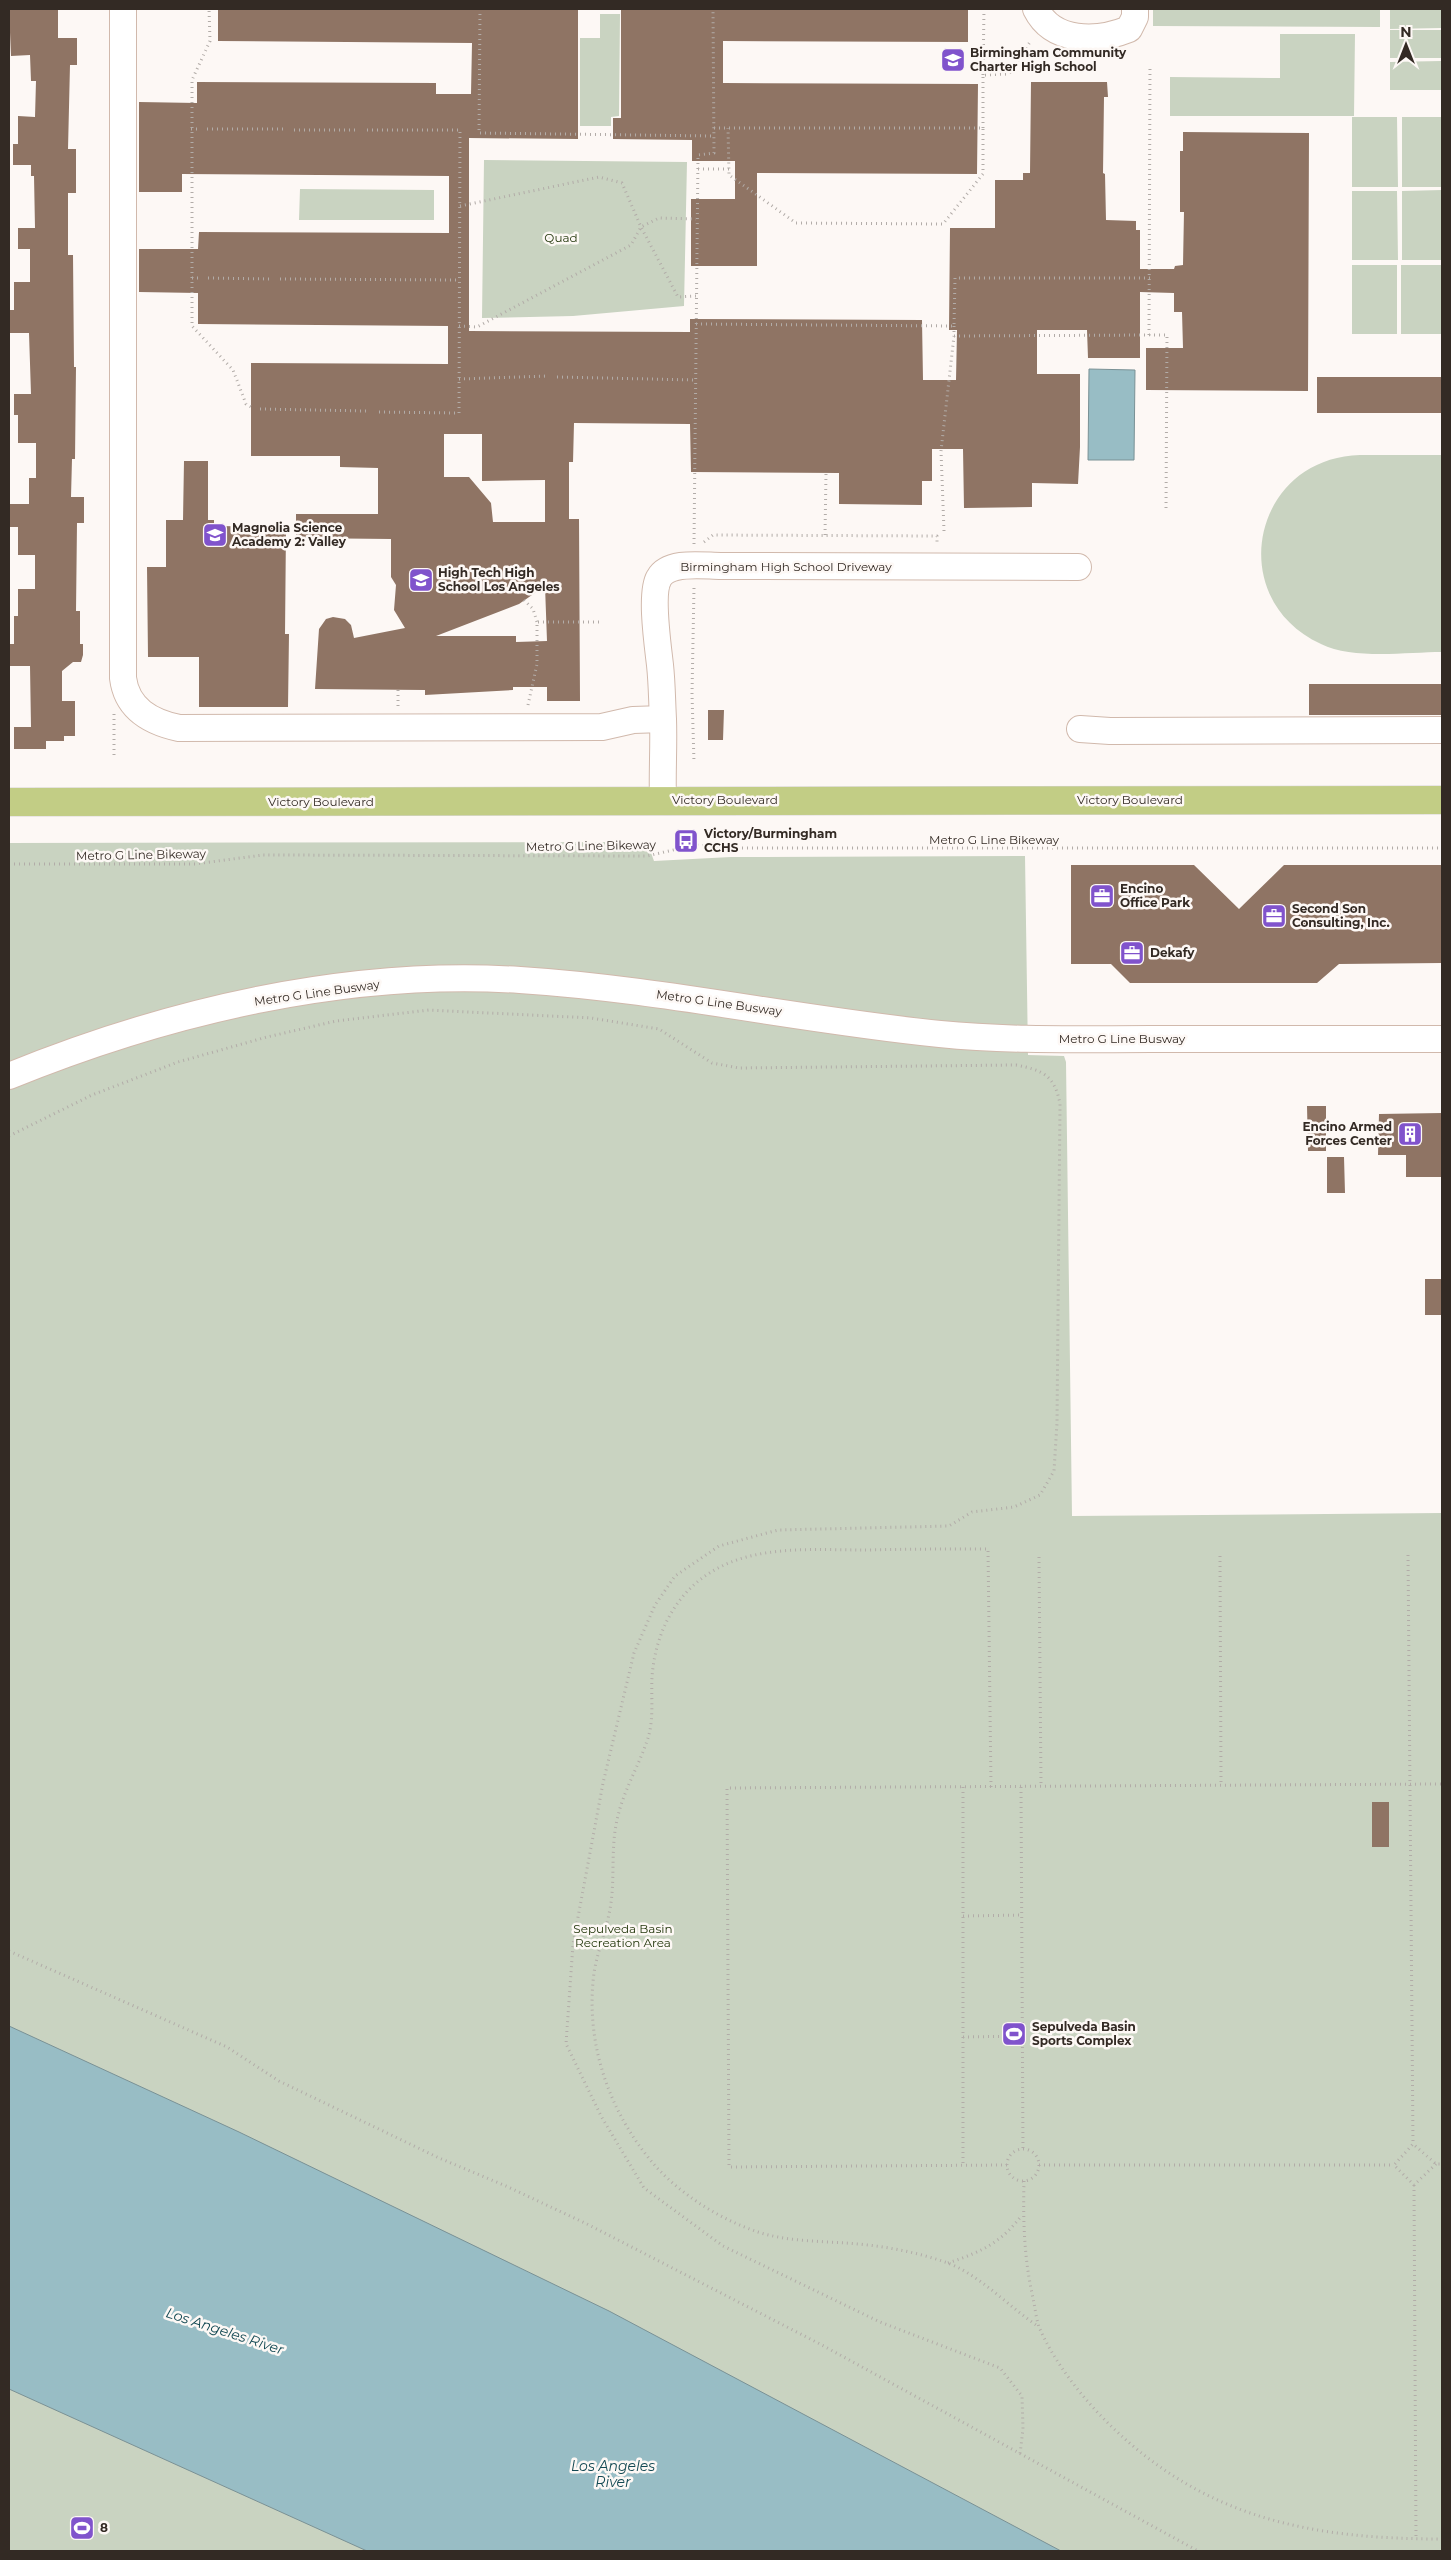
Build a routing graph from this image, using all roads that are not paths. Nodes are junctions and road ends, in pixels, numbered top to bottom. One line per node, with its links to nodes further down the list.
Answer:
1 (123, 9): 5 (lane)
2 (1036, 9): 3 (lane)
3 (1135, 9)
4 (1078, 567): 5 (lane, Birmingham High School Driveway)
5 (663, 719): 8 (lane, Birmingham High School Driveway)
6 (1080, 729): 7 (lane)
7 (1442, 730)
8 (663, 800): 9 (main road, Victory Boulevard); 10 (main road, Victory Boulevard)
9 (1442, 800)
10 (9, 802)
11 (1442, 1038): 12 (lane, Metro G Line Busway)
12 (9, 1076)

